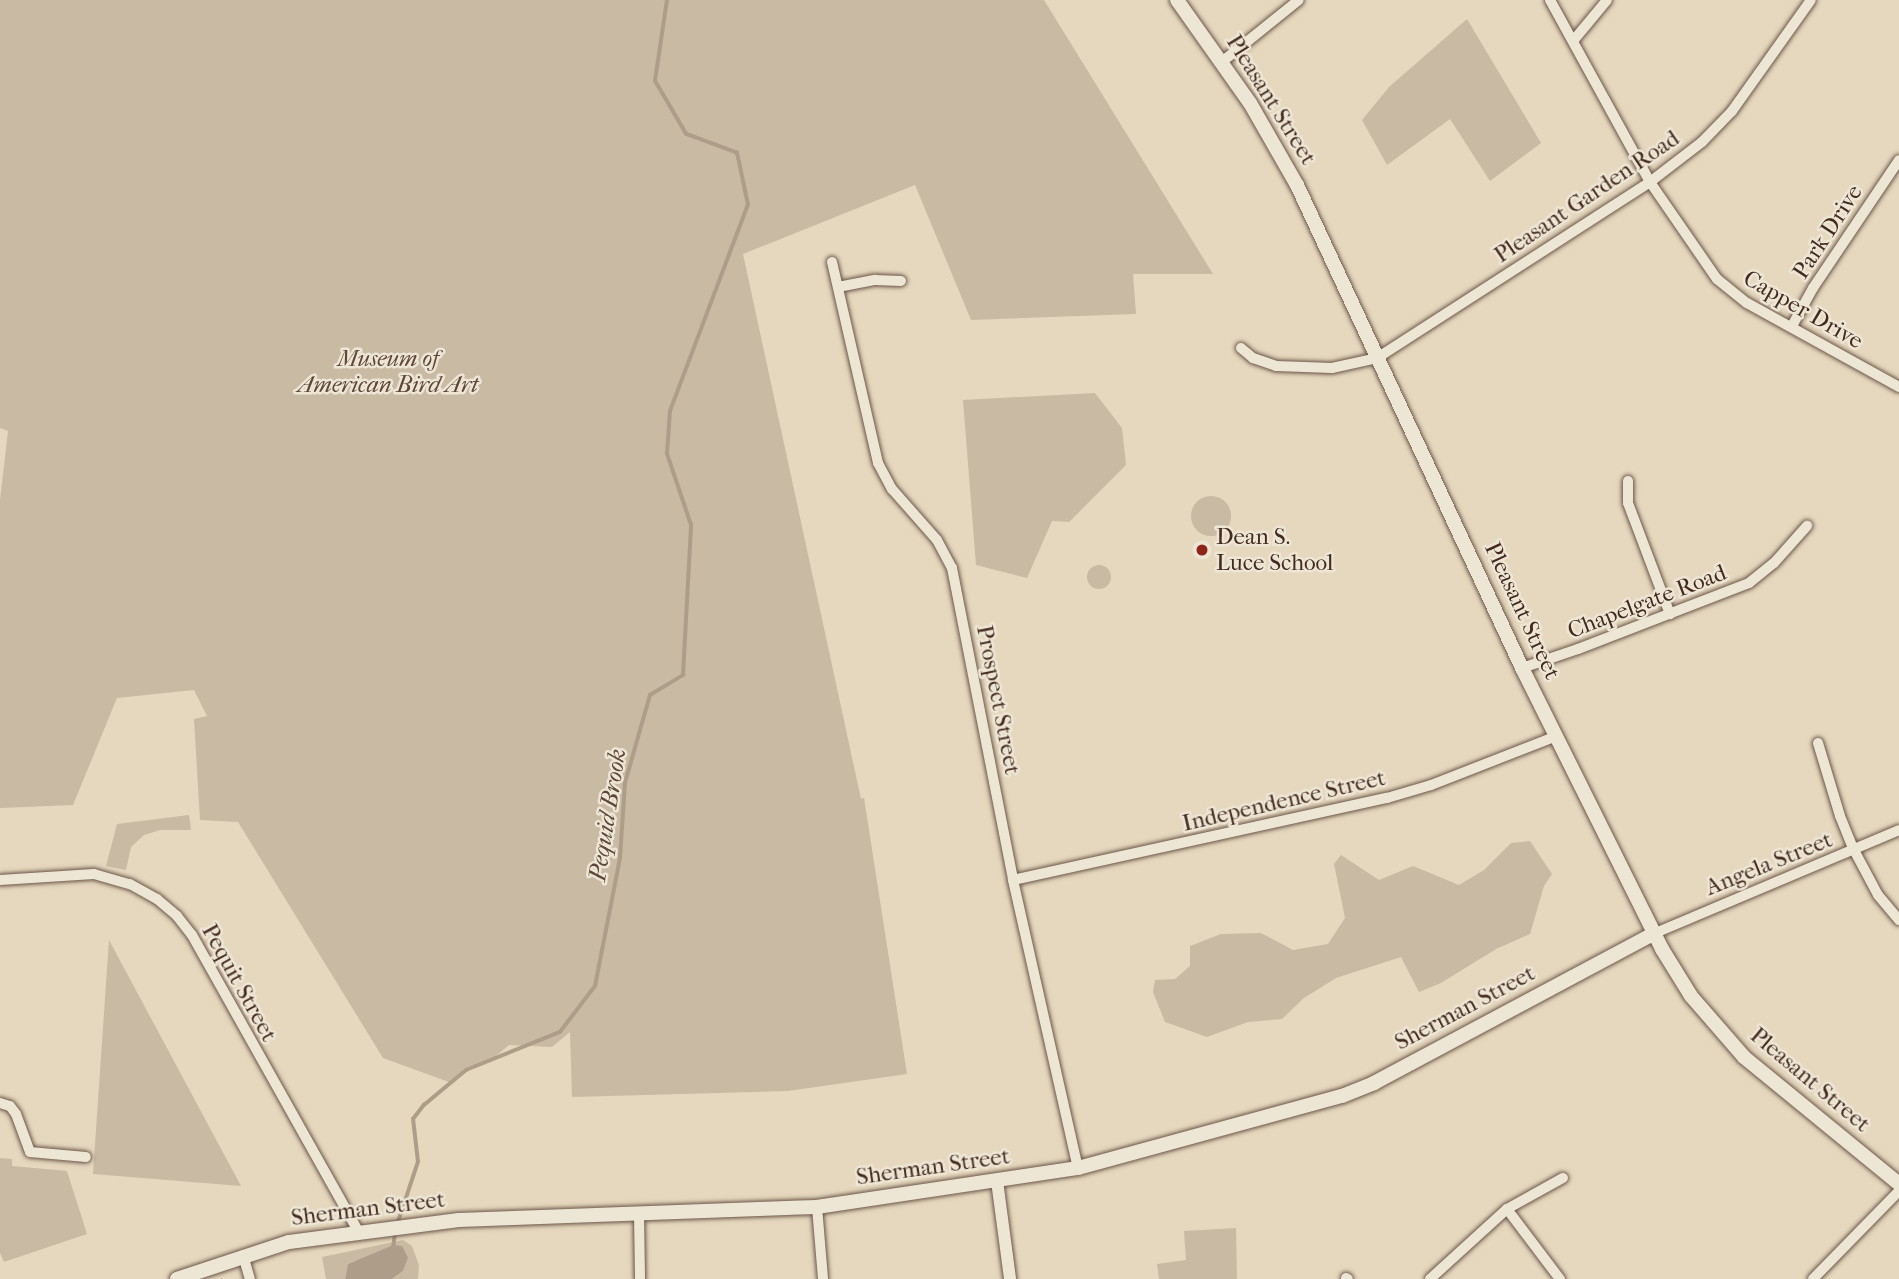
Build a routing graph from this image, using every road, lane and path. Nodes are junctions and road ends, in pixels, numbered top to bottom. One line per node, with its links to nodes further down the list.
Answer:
1 (1177, 0): 7 (main road, Pleasant Street)
2 (1299, 0): 7 (street)
3 (1550, 0): 6 (street, Capper Drive)
4 (1607, 0): 6 (street)
5 (1811, 0): 9 (street, Pleasant Garden Road)
6 (1573, 41): 9 (street, Capper Drive)
7 (1223, 61): 15 (main road, Pleasant Street)
8 (1899, 160): 13 (street, Park Drive)
9 (1650, 182): 13 (street, Capper Drive); 15 (street, Pleasant Garden Road)
10 (832, 262): 12 (street, Prospect Street)
11 (901, 281): 12 (street)
12 (838, 287): 26 (street, Prospect Street)
13 (1792, 326): 16 (street, Capper Drive)
14 (1241, 348): 15 (street)
15 (1377, 358): 20 (main road, Pleasant Street)
16 (1899, 387)
17 (1628, 481): 19 (street)
18 (1807, 526): 19 (street, Chapelgate Road)
19 (1670, 614): 20 (street, Chapelgate Road)
20 (1522, 668): 21 (main road, Pleasant Street)
21 (1557, 736): 26 (street, Independence Street); 28 (main road, Pleasant Street)
22 (1818, 743): 24 (street)
23 (1899, 830): 24 (street, Angela Street)
24 (1854, 850): 27 (street); 28 (street, Angela Street)
25 (0, 880): 39 (street, Pequit Street)
26 (1013, 880): 31 (street, Prospect Street)
27 (1899, 920)
28 (1653, 934): 31 (main road, Sherman Street); 34 (main road, Pleasant Street)
29 (0, 1103): 30 (street)
30 (86, 1157)
31 (1078, 1168): 33 (main road, Sherman Street)
32 (1563, 1178): 37 (street)
33 (997, 1181): 36 (main road, Sherman Street); 45 (street)
34 (1899, 1184)
35 (1899, 1191): 48 (street)
36 (817, 1207): 38 (main road, Sherman Street); 44 (street)
37 (1507, 1209): 46 (street); 47 (street)
38 (639, 1214): 39 (main road, Sherman Street); 43 (street)
39 (359, 1233): 40 (main road, Sherman Street)
40 (243, 1255): 41 (main road, Sherman Street); 42 (street)
41 (177, 1279)
42 (250, 1279)
43 (640, 1279)
44 (824, 1279)
45 (1010, 1279)
46 (1430, 1279)
47 (1560, 1279)
48 (1813, 1279)

